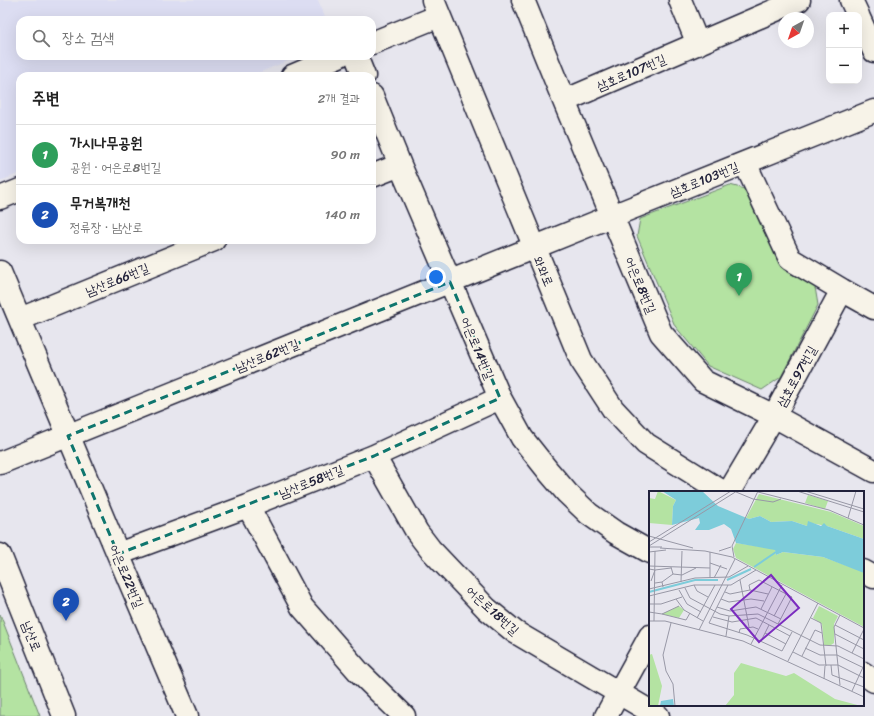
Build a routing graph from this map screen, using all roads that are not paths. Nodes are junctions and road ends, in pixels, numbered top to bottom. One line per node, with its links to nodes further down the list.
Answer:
1 (523, 0): 15 (street, 어은로8번길)
2 (680, 0): 9 (street)
3 (799, 0): 9 (street, 삼호로107번길)
4 (851, 0): 6 (street)
5 (436, 8): 8 (street); 25 (street, 와와로)
6 (857, 12)
7 (862, 25): 10 (street)
8 (376, 41)
9 (698, 44): 15 (street, 삼호로107번길)
10 (874, 51)
11 (330, 60): 13 (street)
12 (358, 60): 14 (street)
13 (301, 72)
14 (362, 72)
15 (564, 101): 23 (street, 어은로8번길)
16 (376, 106): 19 (street, 어은로14번길)
17 (874, 111): 18 (street, 삼호로103번길)
18 (745, 163): 23 (street, 삼호로103번길); 28 (street)
19 (400, 164): 20 (street); 27 (street, 어은로14번길)
20 (376, 174)
21 (16, 192): 22 (street)
22 (0, 198)
23 (612, 216): 25 (street, 삼호로103번길); 32 (street, 어은로8번길)
24 (204, 244): 30 (street, 남산로66번길)
25 (534, 247): 27 (street, 남산로62번길); 37 (street, 와와로)
26 (0, 272): 30 (street, 어은로22번길)
27 (450, 282): 31 (street, 어은로14번길); 33 (street, 남산로62번길)
28 (842, 290): 29 (street); 32 (street, 삼호로97번길)
29 (874, 308)
30 (20, 319): 33 (street, 어은로22번길)
31 (500, 398): 34 (street, 남산로58번길); 40 (street, 어은로14번길)
32 (774, 416): 36 (street, 어은로8번길); 38 (street, 삼호로97번길)
33 (68, 436): 35 (street, 남산로62번길); 41 (street, 어은로22번길)
34 (374, 456): 39 (street, 남산로58번길); 48 (street, 어은로18번길)
35 (0, 463)
36 (874, 471)
37 (721, 491)
38 (730, 491)
39 (248, 506): 41 (street, 남산로58번길); 51 (street)
40 (649, 551)
41 (118, 554): 50 (street, 어은로22번길)
42 (0, 555): 49 (street, 남산로)
43 (864, 572): 44 (street)
44 (874, 577)
45 (649, 638): 48 (street)
46 (864, 674): 47 (street)
47 (874, 681)
48 (618, 693): 52 (street); 53 (street, 어은로18번길)
49 (64, 716)
50 (188, 716)
51 (404, 716)
52 (606, 716)
53 (658, 716)

